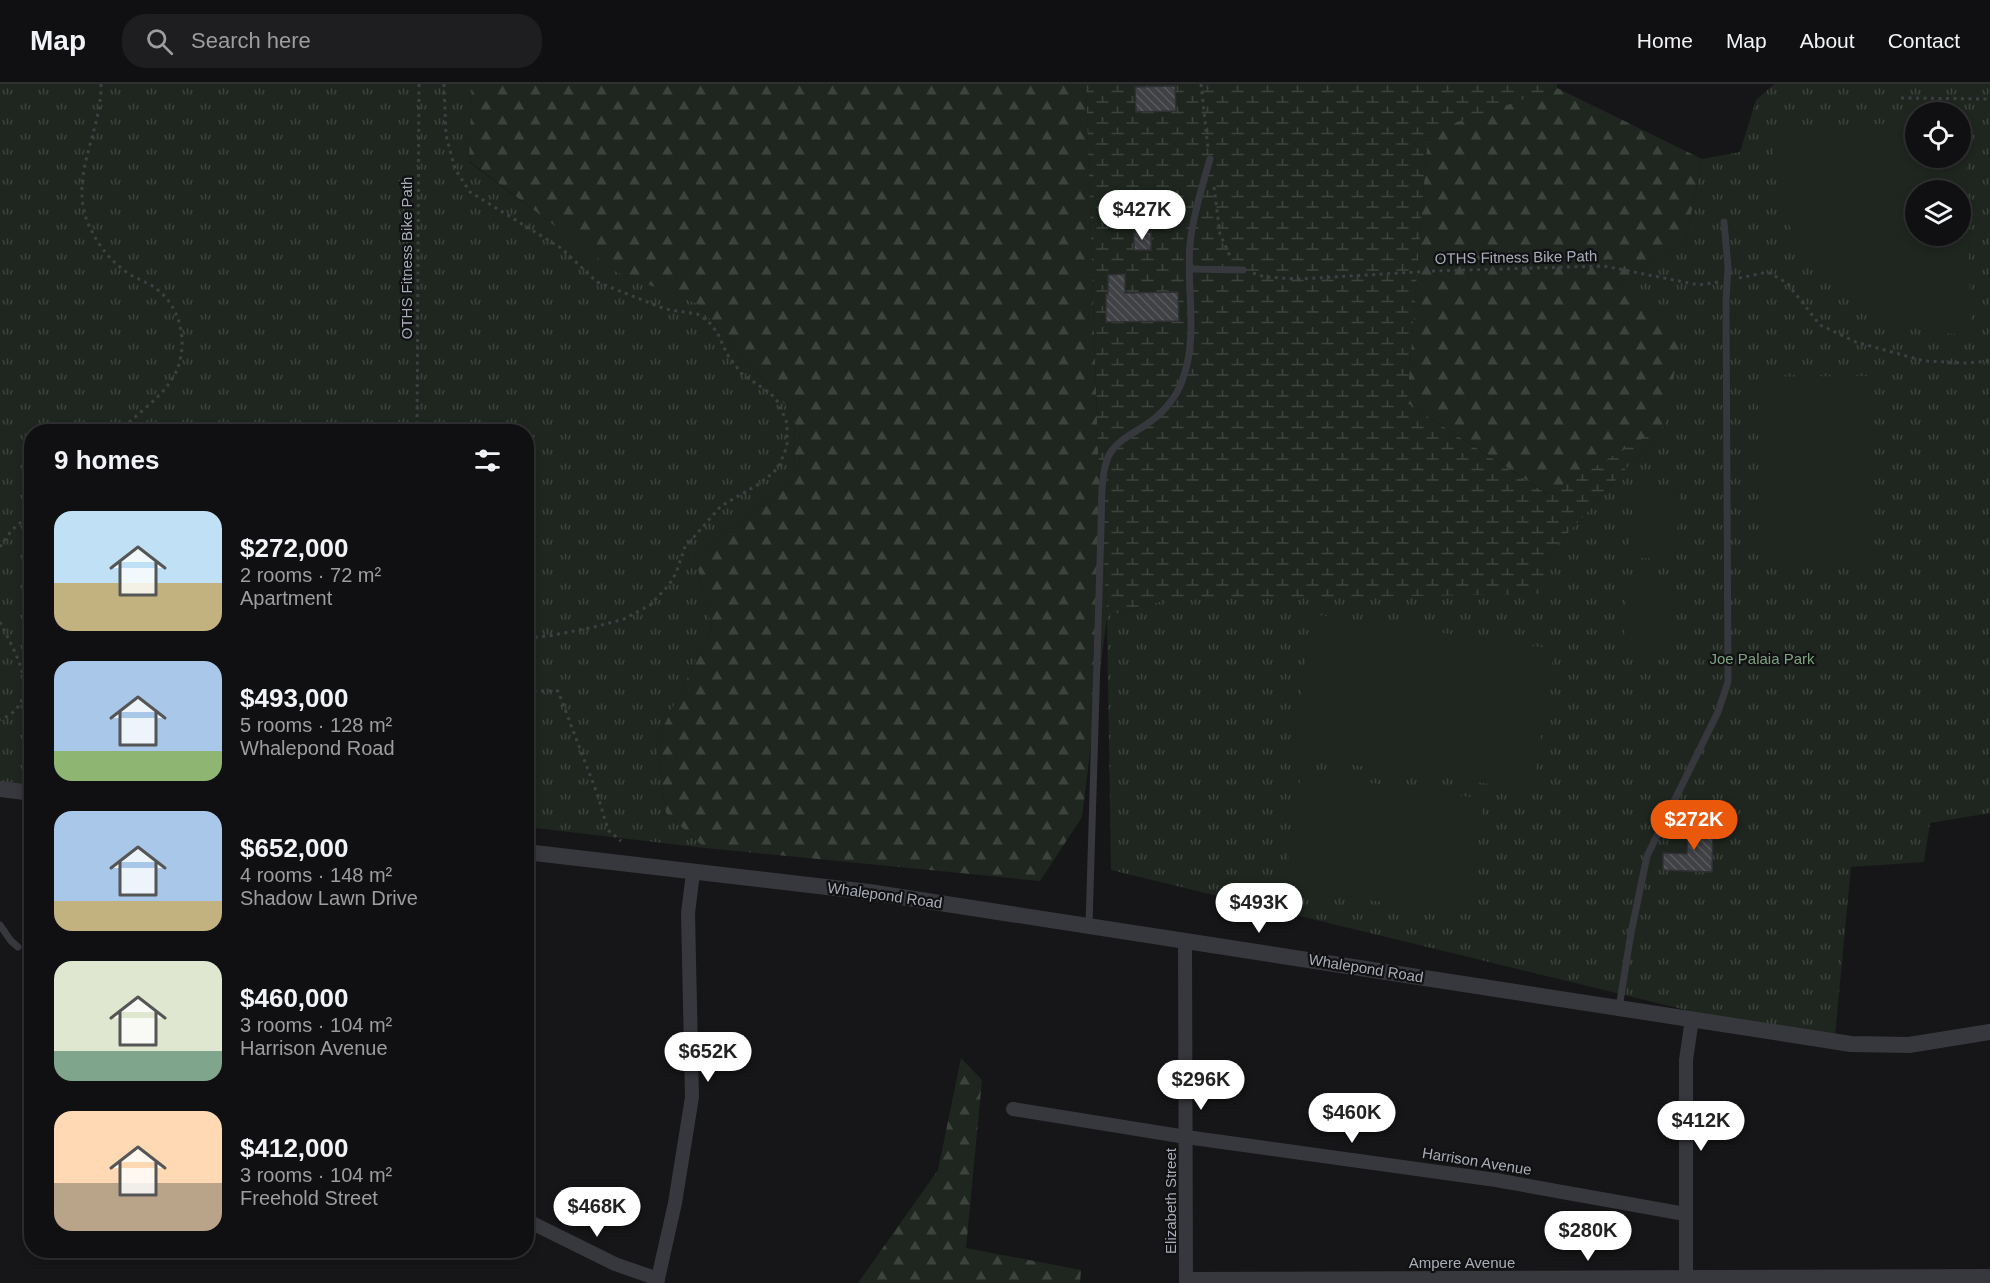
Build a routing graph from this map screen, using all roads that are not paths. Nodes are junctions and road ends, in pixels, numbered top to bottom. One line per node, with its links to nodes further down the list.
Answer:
1 (1210, 159): 3 (lane)
2 (1724, 222): 13 (lane)
3 (1190, 269): 4 (lane); 10 (lane)
4 (1243, 270)
5 (0, 789): 6 (street)
6 (24, 792)
7 (534, 853): 8 (street, Whalepond Road)
8 (693, 873): 10 (street, Whalepond Road); 22 (street)
9 (0, 926): 12 (lane)
10 (1089, 926): 11 (street, Whalepond Road)
11 (1185, 940): 13 (street, Whalepond Road); 17 (street, Elizabeth Street)
12 (18, 947)
13 (1619, 1008): 14 (street, Whalepond Road)
14 (1692, 1019): 15 (street, Whalepond Road); 18 (street)
15 (1990, 1032)
16 (1014, 1109): 17 (street, Harrison Avenue)
17 (1186, 1137): 18 (street, Harrison Avenue); 23 (street, Elizabeth Street)
18 (1685, 1214): 21 (street)
19 (534, 1224): 22 (street)
20 (1990, 1276): 21 (street, Ampere Avenue)
21 (1686, 1280): 23 (street, Ampere Avenue)
22 (658, 1281)
23 (1186, 1281)

